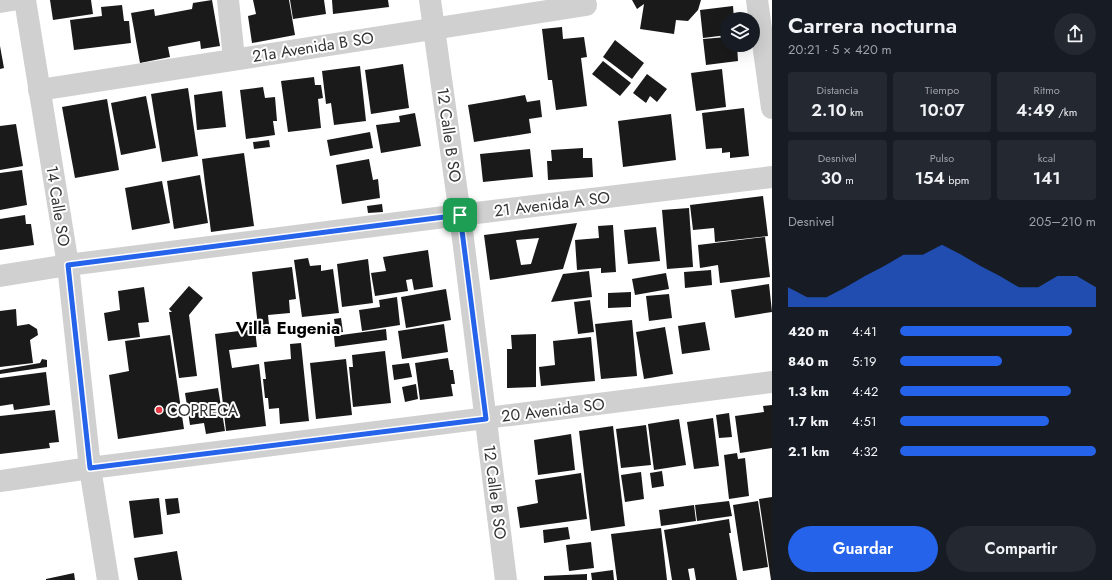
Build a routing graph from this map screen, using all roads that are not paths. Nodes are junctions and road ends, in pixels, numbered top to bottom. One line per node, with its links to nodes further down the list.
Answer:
1 (12, 0): 6 (street)
2 (24, 0): 10 (street, 14 Calle SO)
3 (228, 0): 9 (street)
4 (430, 0): 8 (street, 12 Calle B SO)
5 (757, 0): 11 (street)
6 (0, 2)
7 (586, 5): 8 (street, 21a Avenida B SO)
8 (434, 28): 9 (street, 21a Avenida B SO); 13 (street, 12 Calle B SO)
9 (234, 59): 10 (street, 21a Avenida B SO)
10 (39, 90): 14 (street, 14 Calle SO)
11 (772, 108)
12 (772, 177): 13 (street, 21 Avenida A SO)
13 (460, 215): 14 (street, 21 Avenida A SO); 17 (street, 12 Calle B SO)
14 (68, 265): 15 (street, 21 Avenida A SO); 18 (street, 14 Calle SO)
15 (0, 276)
16 (772, 382): 17 (street, 20 Avenida SO)
17 (486, 419): 18 (street, 20 Avenida SO); 21 (street, 12 Calle B SO)
18 (90, 468): 19 (street, 20 Avenida SO); 20 (street, 14 Calle SO)
19 (0, 481)
20 (108, 580)
21 (506, 580)

